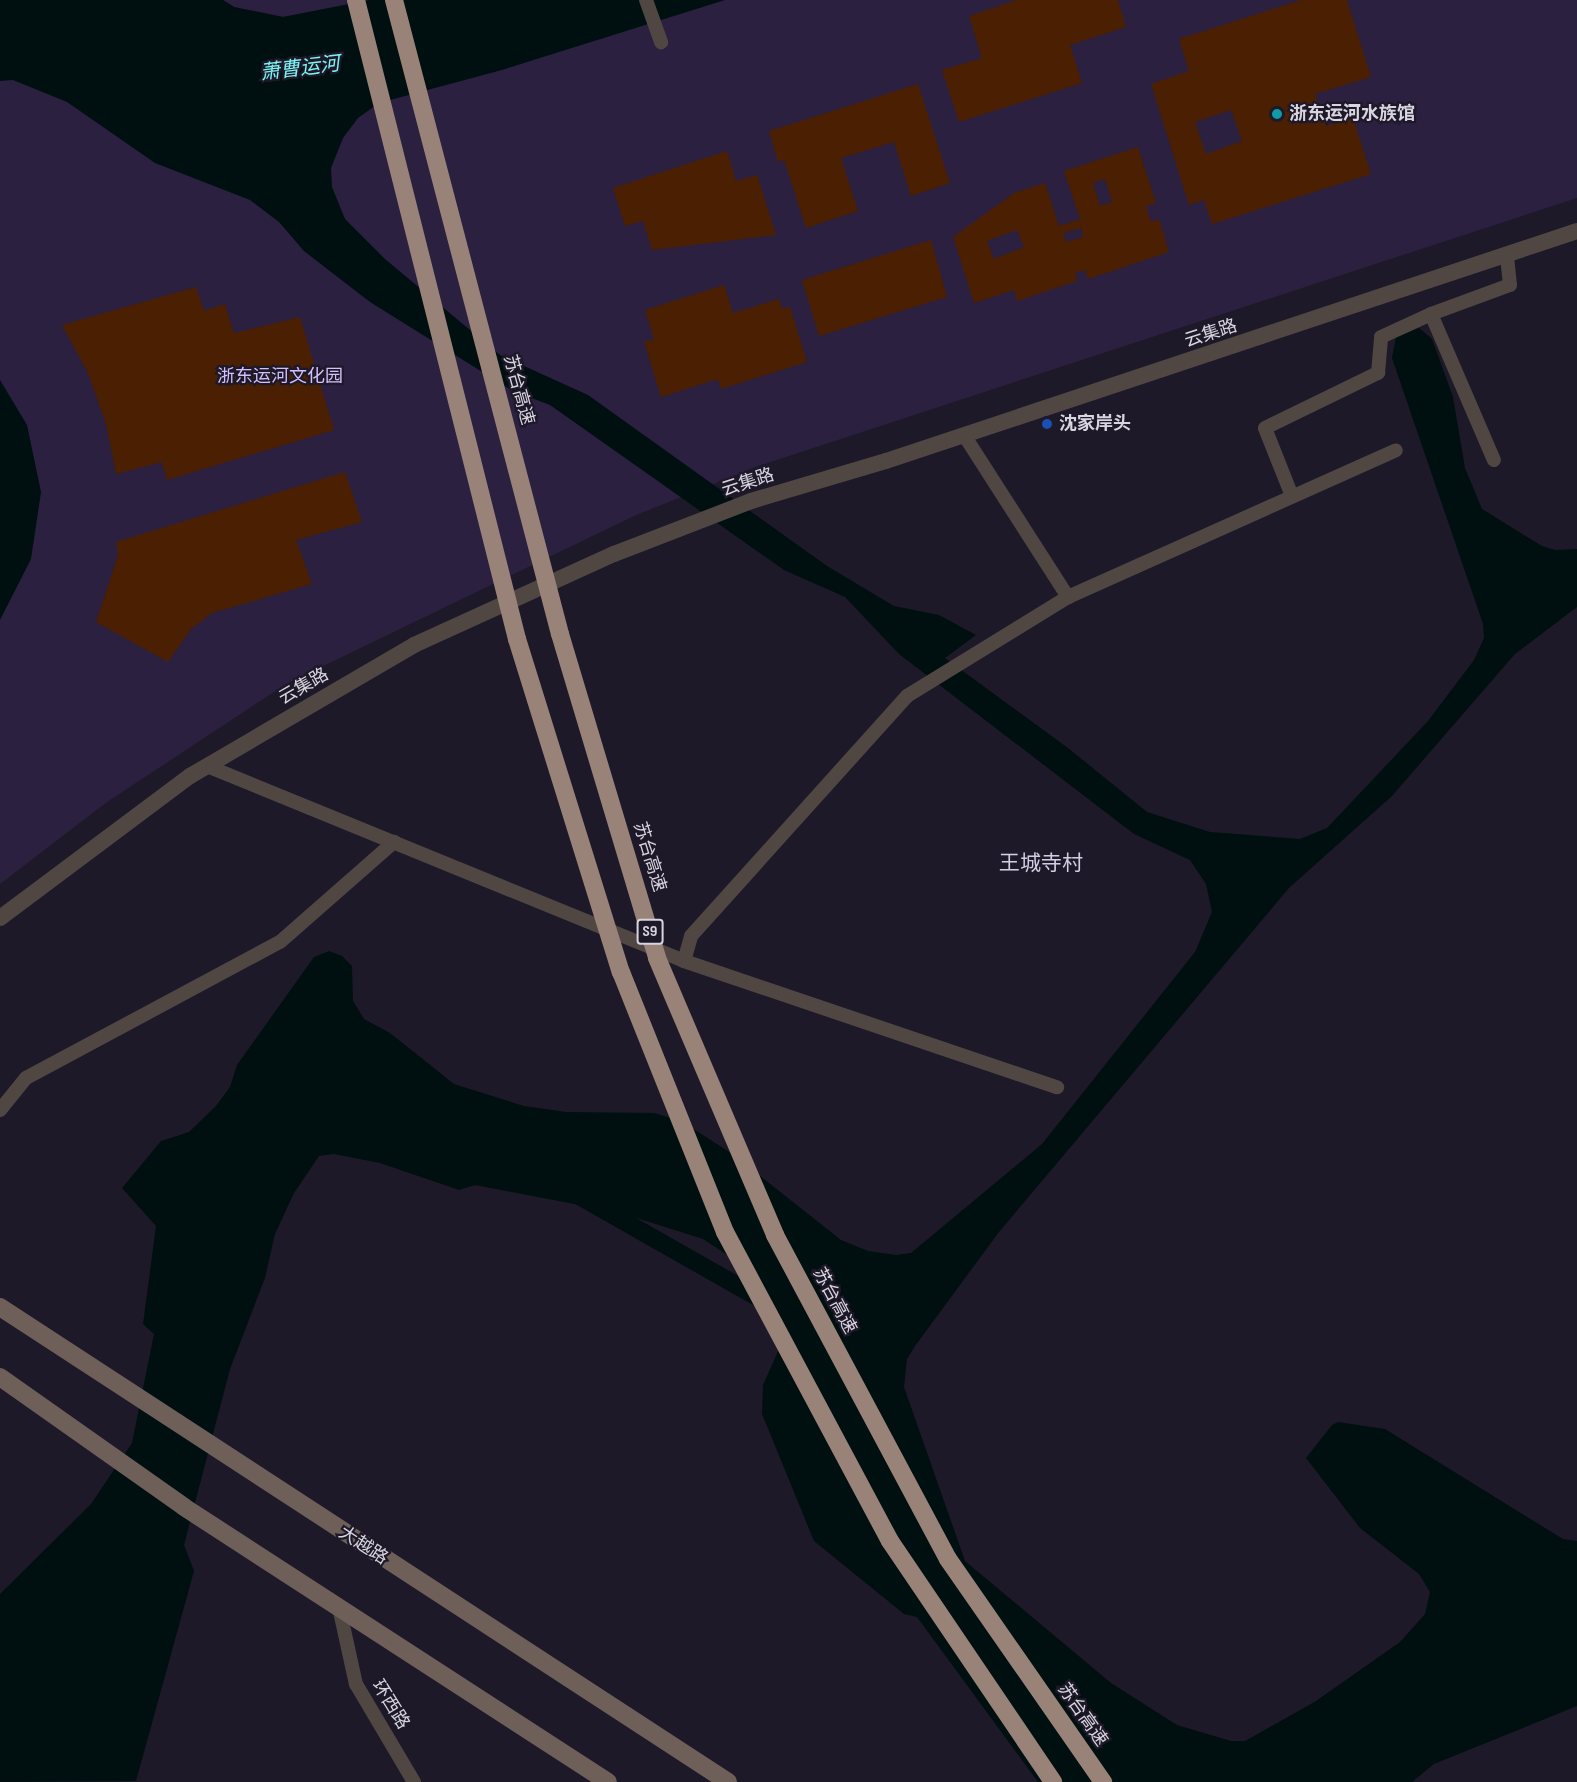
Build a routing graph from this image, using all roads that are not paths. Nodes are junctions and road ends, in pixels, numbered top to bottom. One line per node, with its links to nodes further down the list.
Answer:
1 (356, 0): 25 (highway, S9, bridge)
2 (394, 0): 26 (highway, 苏台高速 / S9, bridge)
3 (646, 0): 4 (street)
4 (661, 42)
5 (1577, 231): 6 (street, 云集路)
6 (1507, 255): 7 (street); 8 (street, 云集路)
7 (1431, 314): 10 (street); 11 (street)
8 (964, 435): 12 (street); 13 (street, 云集路)
9 (1396, 450): 11 (street)
10 (1494, 460)
11 (1292, 496): 12 (street)
12 (1068, 597): 16 (street)
13 (207, 766): 14 (street); 15 (street, 云集路)
14 (394, 842): 16 (street); 18 (street)
15 (0, 918)
16 (684, 961): 17 (street)
17 (1057, 1087)
18 (0, 1110)
19 (0, 1307): 24 (main road, 大越路)
20 (0, 1377): 21 (main road)
21 (339, 1607): 22 (street, 环西路); 23 (main road)
22 (414, 1782)
23 (608, 1782)
24 (728, 1782)
25 (1053, 1782)
26 (1103, 1782)

